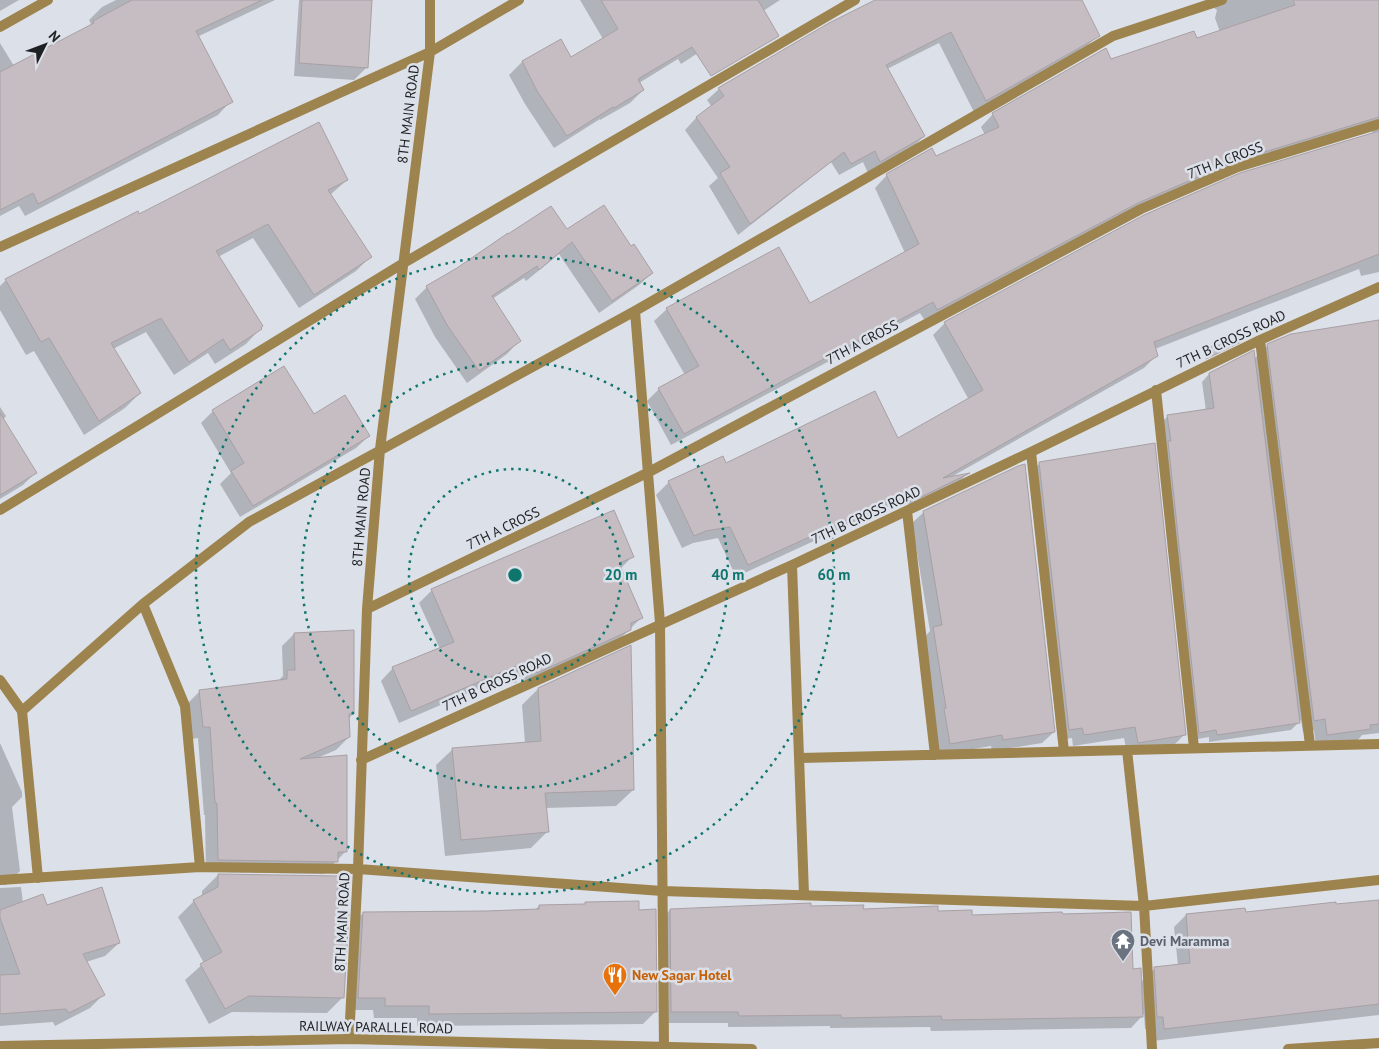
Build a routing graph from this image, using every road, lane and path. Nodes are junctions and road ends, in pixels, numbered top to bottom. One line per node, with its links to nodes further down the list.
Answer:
1 (48, 0): 6 (street)
2 (430, 0): 7 (street, 8TH MAIN ROAD)
3 (519, 0): 7 (street)
4 (855, 0): 10 (street)
5 (1222, 0): 12 (street)
6 (0, 27)
7 (430, 52): 9 (street); 10 (street, 8TH MAIN ROAD)
8 (1379, 124): 17 (street, 7TH A CROSS)
9 (0, 247)
10 (402, 264): 15 (street, 8TH MAIN ROAD); 18 (street)
11 (1379, 286): 13 (street, 7TH B CROSS ROAD)
12 (635, 311): 15 (street); 17 (street)
13 (1260, 340): 14 (street, 7TH B CROSS ROAD); 27 (street)
14 (1156, 390): 16 (street, 7TH B CROSS ROAD); 28 (street)
15 (380, 449): 21 (street); 22 (street, 8TH MAIN ROAD)
16 (1031, 452): 19 (street, 7TH B CROSS ROAD); 30 (street)
17 (649, 472): 22 (street, 7TH A CROSS); 23 (street)
18 (0, 510)
19 (907, 511): 20 (street, 7TH B CROSS ROAD); 31 (street)
20 (792, 565): 23 (street, 7TH B CROSS ROAD); 32 (street)
21 (143, 604): 25 (street); 34 (street)
22 (367, 608): 33 (street, 8TH MAIN ROAD)
23 (660, 623): 33 (street, 7TH B CROSS ROAD); 39 (street)
24 (0, 680): 25 (street)
25 (22, 711): 36 (street)
26 (1379, 744): 27 (street)
27 (1310, 745): 28 (street)
28 (1194, 748): 29 (street)
29 (1127, 750): 30 (street); 41 (street)
30 (1064, 751): 31 (street)
31 (935, 754): 32 (street)
32 (800, 758): 40 (street)
33 (361, 760): 35 (street, 8TH MAIN ROAD)
34 (200, 867): 35 (street); 36 (street)
35 (358, 869): 39 (street); 42 (street, 8TH MAIN ROAD)
36 (38, 878): 37 (street)
37 (0, 880)
38 (1379, 880): 41 (street)
39 (662, 891): 40 (street); 45 (street)
40 (804, 894): 41 (street)
41 (1144, 906): 47 (street)
42 (349, 1039): 44 (street, RAILWAY PARALLEL ROAD); 45 (street, RAILWAY PARALLEL ROAD)
43 (1379, 1043): 48 (street)
44 (0, 1046)
45 (664, 1047): 46 (street, RAILWAY PARALLEL ROAD)
46 (752, 1049)
47 (1152, 1049)
48 (1288, 1049)

